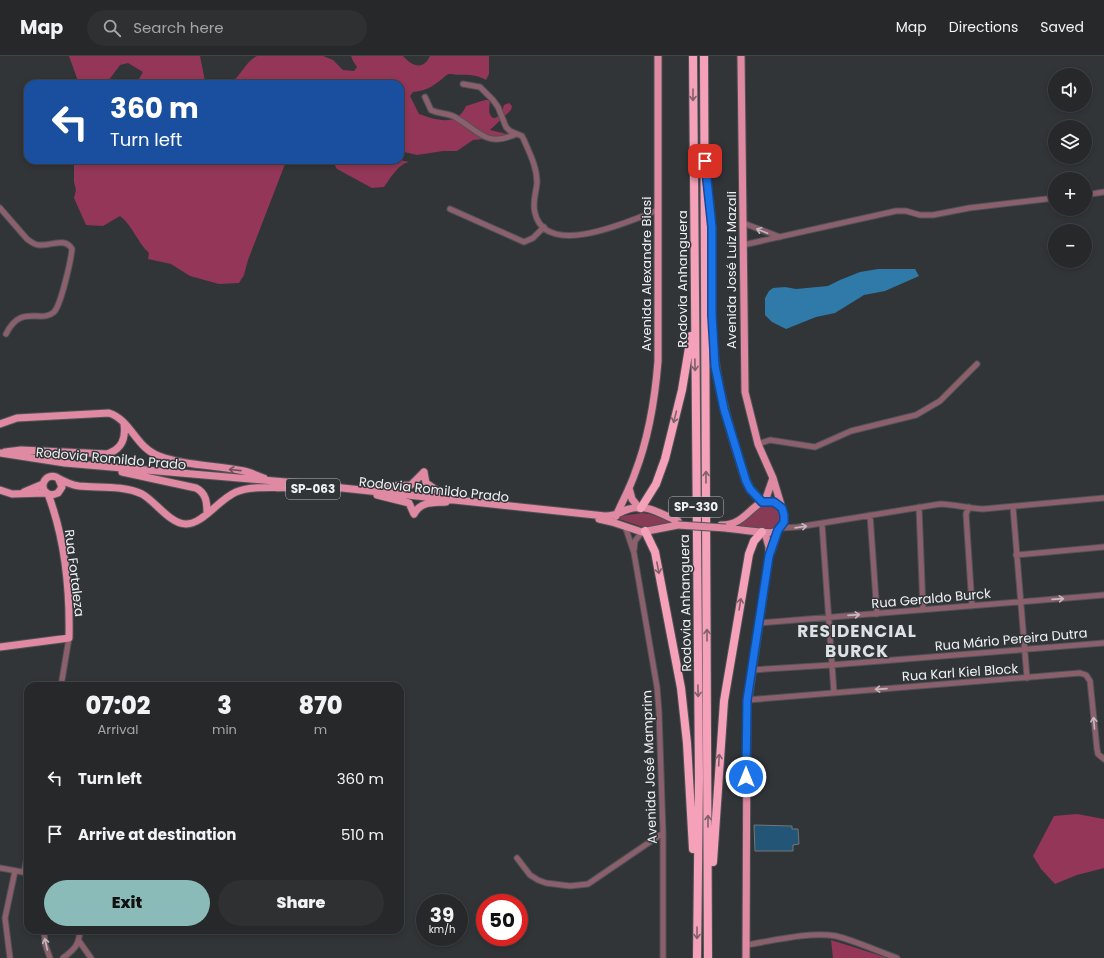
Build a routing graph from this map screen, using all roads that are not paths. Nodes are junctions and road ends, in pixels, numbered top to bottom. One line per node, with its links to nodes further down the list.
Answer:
1 (658, 56): 14 (main road, Avenida Alexandre Biasi)
2 (693, 56): 19 (highway, Rodovia Anhanguera / SP-330, one-way to 19)
3 (704, 56): 8 (highway, Rodovia Anhanguera / SP-330)
4 (741, 56): 15 (main road, Avenida José Luiz Mazali)
5 (463, 84): 7 (street)
6 (425, 97): 7 (street)
7 (516, 134): 16 (street)
8 (705, 161): 42 (highway); 87 (highway, Rodovia Anhanguera / SP-330, one-way to 8)
9 (1104, 192): 10 (street)
10 (1092, 194)
11 (1048, 199): 17 (street)
12 (0, 208): 20 (street)
13 (450, 209): 16 (street)
14 (658, 210): 16 (street); 34 (main road, Avenida Alexandre Biasi)
15 (743, 223): 17 (street, one-way to 15); 18 (main road, Avenida José Luiz Mazali)
16 (544, 227)
17 (781, 238): 18 (street)
18 (743, 246): 24 (main road, Avenida José Luiz Mazali)
19 (694, 310): 46 (highway, one-way to 46); 86 (highway, Rodovia Anhanguera / SP-330, one-way to 86)
20 (6, 334)
21 (977, 364): 24 (street)
22 (0, 424): 23 (main road)
23 (124, 424): 25 (main road); 30 (main road, one-way to 23)
24 (758, 444): 28 (main road, Avenida José Luiz Mazali)
25 (0, 453): 30 (main road, Rodovia Romildo Prado / SP-063)
26 (0, 458): 27 (main road, Rodovia Romildo Prado / SP-063)
27 (116, 471): 33 (main road, Rodovia Romildo Prado / SP-063); 49 (main road)
28 (773, 478): 42 (main road); 47 (main road, Avenida José Luiz Mazali)
29 (60, 480): 31 (main road); 32 (main road); 36 (main road)
30 (272, 481): 37 (main road, Rodovia Romildo Prado / SP-063)
31 (43, 484): 38 (main road); 39 (main road)
32 (77, 485): 36 (main road); 49 (main road)
33 (296, 487): 37 (main road, Rodovia Romildo Prado / SP-063); 49 (main road)
34 (628, 487): 46 (main road); 51 (main road, Avenida Alexandre Biasi)
35 (0, 490): 38 (main road)
36 (59, 492): 39 (main road); 48 (main road, Rua Fortaleza)
37 (375, 493): 41 (main road, Rodovia Romildo Prado / SP-063); 41 (main road); 41 (main road)
38 (20, 494): 39 (main road)
39 (47, 494): 48 (main road, Rua Fortaleza)
40 (1104, 498): 45 (street)
41 (447, 500): 51 (main road, Rodovia Romildo Prado / SP-063); 54 (main road, Rodovia Romildo Prado / SP-063)
42 (763, 501): 47 (main road); 55 (main road)
43 (919, 507): 44 (street); 50 (street); 66 (street)
44 (969, 507): 45 (street); 65 (street)
45 (1013, 507): 61 (street)
46 (640, 508): 51 (main road, SP-063); 52 (main road)
47 (782, 508): 56 (main road, Avenida José Luiz Mazali)
48 (54, 510): 70 (main road, Rua Fortaleza)
49 (207, 513)
50 (870, 515): 53 (street); 67 (street)
51 (616, 516)
52 (678, 523): 55 (main road, bridge); 57 (main road)
53 (822, 524): 56 (street, one-way to 53); 68 (street)
54 (625, 526): 57 (main road, SP-063); 60 (street, Avenida José Mamprim)
55 (723, 527): 58 (main road)
56 (779, 529): 58 (main road); 62 (main road, Avenida José Luiz Mazali)
57 (643, 532): 60 (street, Avenida José Mamprim); 86 (highway, one-way to 86)
58 (762, 532): 62 (main road); 87 (highway, one-way to 58)
59 (1104, 547): 61 (street)
60 (634, 552): 81 (street, Avenida José Mamprim)
61 (1016, 554): 64 (street)
62 (769, 556): 69 (main road)
63 (1104, 595): 64 (street, Rua Geraldo Burck, one-way to 63)
64 (1019, 602): 65 (street, Rua Geraldo Burck); 73 (street)
65 (972, 606): 66 (street, Rua Geraldo Burck)
66 (923, 609): 67 (street, Rua Geraldo Burck)
67 (877, 614): 68 (street, Rua Geraldo Burck, one-way to 67)
68 (827, 617): 69 (street, Rua Geraldo Burck); 74 (street)
69 (759, 623): 75 (main road)
70 (69, 638): 72 (main road); 77 (street, Rua Fortaleza)
71 (1104, 643): 73 (street, Rua Mário Pereira Dutra)
72 (0, 647)
73 (1023, 649): 74 (street, Rua Mário Pereira Dutra); 76 (street)
74 (831, 665): 75 (street, Rua Mário Pereira Dutra); 78 (street)
75 (752, 670): 79 (main road)
76 (1027, 678): 78 (street, Rua Karl Kiel Block, one-way to 78); 80 (street, Rua Karl Kiel Block, one-way to 76)
77 (62, 682)
78 (834, 693): 79 (street, Rua Karl Kiel Block)
79 (747, 700): 91 (main road)
80 (1104, 759)
81 (663, 833): 82 (street); 96 (street, Avenida José Mamprim)
82 (517, 858)
83 (0, 868): 84 (street)
84 (15, 870): 85 (street); 92 (street)
85 (24, 872)
86 (697, 909): 97 (highway, Rodovia Anhanguera / SP-330, one-way to 97)
87 (708, 911): 98 (highway, Rodovia Anhanguera / SP-330)
88 (44, 934): 93 (street, one-way to 88)
89 (80, 934): 90 (street)
90 (79, 940): 94 (street); 95 (street)
91 (746, 946): 99 (main road); 100 (street)
92 (10, 958)
93 (50, 958)
94 (63, 958)
95 (91, 958)
96 (663, 958)
97 (697, 958)
98 (708, 958)
99 (746, 958)
100 (897, 958)

